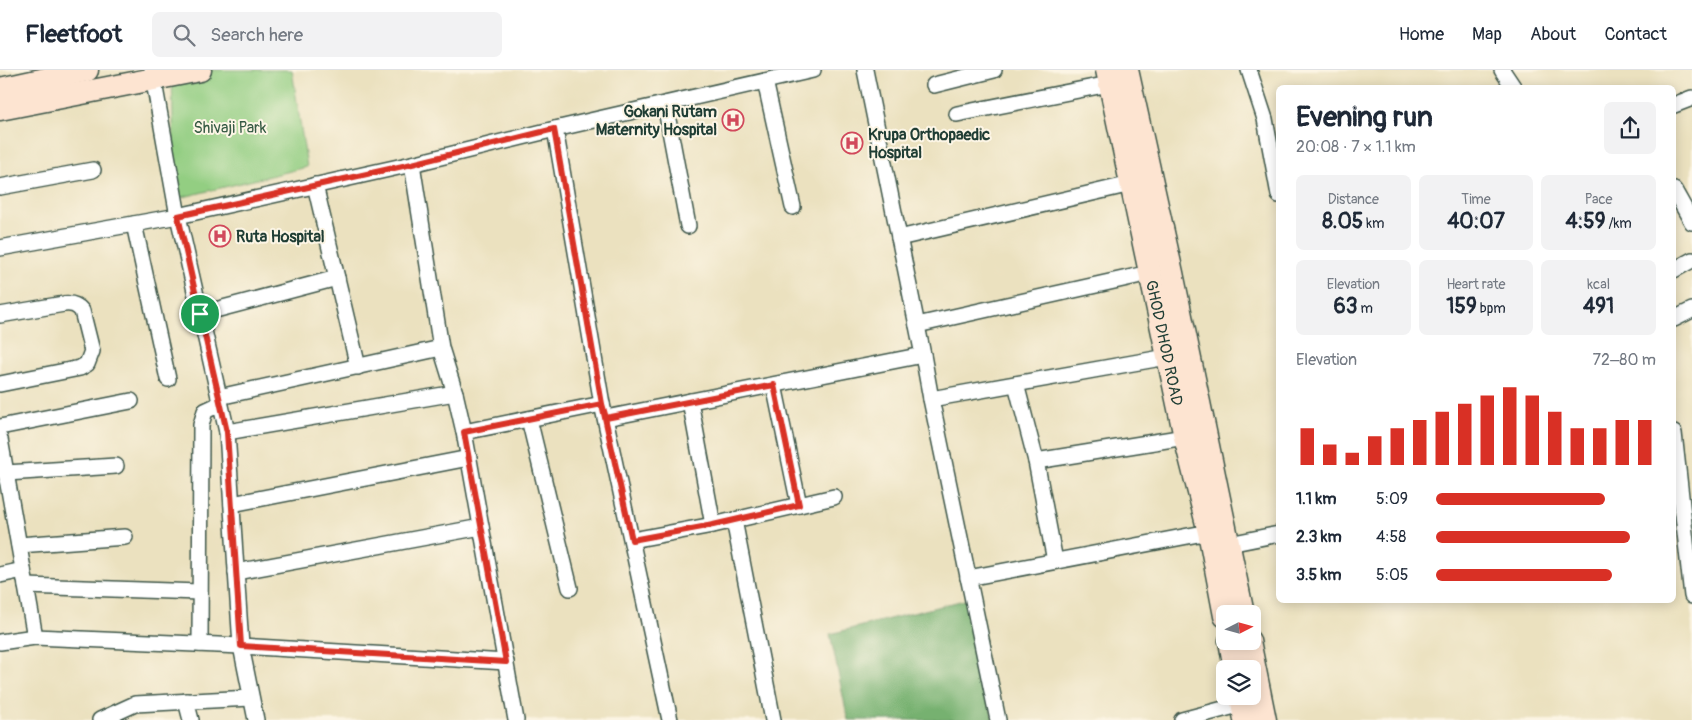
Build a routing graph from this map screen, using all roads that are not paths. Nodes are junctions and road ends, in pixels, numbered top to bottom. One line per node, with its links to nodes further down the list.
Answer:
1 (82, 70): 13 (main road); 14 (street)
2 (200, 70): 8 (main road)
3 (813, 70): 10 (street)
4 (865, 70): 33 (street)
5 (994, 70): 11 (street)
6 (1249, 70): 23 (street)
7 (1502, 70): 12 (street)
8 (153, 75): 14 (main road); 30 (street)
9 (1114, 75): 19 (street); 24 (main road, GHOD DHOD ROAD); 79 (main road)
10 (765, 81): 16 (street); 28 (street)
11 (934, 85)
12 (1512, 85)
13 (0, 88)
14 (85, 93): 18 (main road)
15 (1692, 98): 17 (street)
16 (665, 104): 20 (street); 32 (street)
17 (1676, 105)
18 (0, 109)
19 (957, 114)
20 (554, 129): 21 (street); 57 (street)
21 (412, 164): 25 (street); 44 (street)
22 (93, 170): 26 (street)
23 (1276, 179)
24 (1131, 184): 33 (street); 37 (main road, GHOD DHOD ROAD)
25 (315, 185): 30 (street); 38 (street)
26 (0, 187)
27 (1676, 196): 29 (street)
28 (793, 207)
29 (1683, 215)
30 (178, 216): 31 (street); 40 (street)
31 (134, 224): 34 (street); 48 (street)
32 (688, 226)
33 (899, 238): 43 (street)
34 (0, 248)
35 (1692, 260): 36 (street)
36 (1676, 269)
37 (1150, 274): 43 (street); 46 (main road, GHOD DHOD ROAD)
38 (337, 278): 40 (street); 47 (street)
39 (1692, 310): 42 (street)
40 (200, 314): 55 (street)
41 (0, 315): 49 (street)
42 (1676, 318)
43 (917, 325): 45 (street)
44 (441, 348): 47 (street); 52 (street)
45 (923, 355): 51 (street); 53 (street)
46 (1167, 357): 50 (street); 62 (main road, GHOD DHOD ROAD)
47 (358, 366): 55 (street)
48 (168, 379)
49 (0, 384)
50 (1016, 384): 53 (street); 66 (street)
51 (774, 385): 56 (street); 71 (street)
52 (456, 393): 60 (street); 61 (street)
53 (930, 399): 85 (street)
54 (130, 401): 59 (street)
55 (220, 401): 60 (street); 88 (street)
56 (690, 401): 57 (street); 73 (street)
57 (604, 411): 58 (street); 78 (street)
58 (529, 419): 61 (street); 87 (street)
59 (0, 427)
60 (227, 432): 70 (street)
61 (464, 432): 65 (street)
62 (1185, 437): 66 (street); 75 (main road, GHOD DHOD ROAD)
63 (0, 439): 68 (street)
64 (1676, 457): 89 (street)
65 (469, 458): 70 (street); 74 (street)
66 (1036, 462): 81 (street)
67 (116, 466): 68 (street)
68 (6, 473): 80 (street)
69 (834, 497): 71 (street)
70 (232, 504): 83 (street)
71 (799, 505): 72 (street)
72 (734, 520): 73 (street); 106 (street)
73 (713, 525): 78 (street)
74 (482, 527): 83 (street); 97 (street)
75 (1209, 532): 81 (street); 90 (main road, GHOD DHOD ROAD)
76 (1276, 535): 79 (street)
77 (125, 537): 80 (street)
78 (632, 540): 105 (street)
79 (1229, 544): 91 (main road)
80 (19, 545): 82 (street)
81 (1055, 561): 85 (street)
82 (23, 570): 84 (street); 86 (street)
83 (236, 572): 95 (street)
84 (0, 575)
85 (968, 578): 107 (street)
86 (26, 586): 88 (street); 92 (street)
87 (570, 588)
88 (200, 592): 94 (street)
89 (1692, 596)
90 (1223, 605)
91 (1241, 605)
92 (35, 637): 93 (street); 94 (street)
93 (0, 642)
94 (200, 644): 95 (street)
95 (241, 646): 97 (street); 98 (street)
96 (1249, 650): 100 (main road)
97 (506, 662): 104 (street)
98 (251, 698): 99 (street); 103 (street)
99 (186, 701): 101 (street); 102 (street)
100 (1251, 708): 108 (street)
101 (100, 720)
102 (191, 720)
103 (256, 720)
104 (516, 720)
105 (670, 720)
106 (773, 720)
107 (998, 720)
108 (1182, 720)

